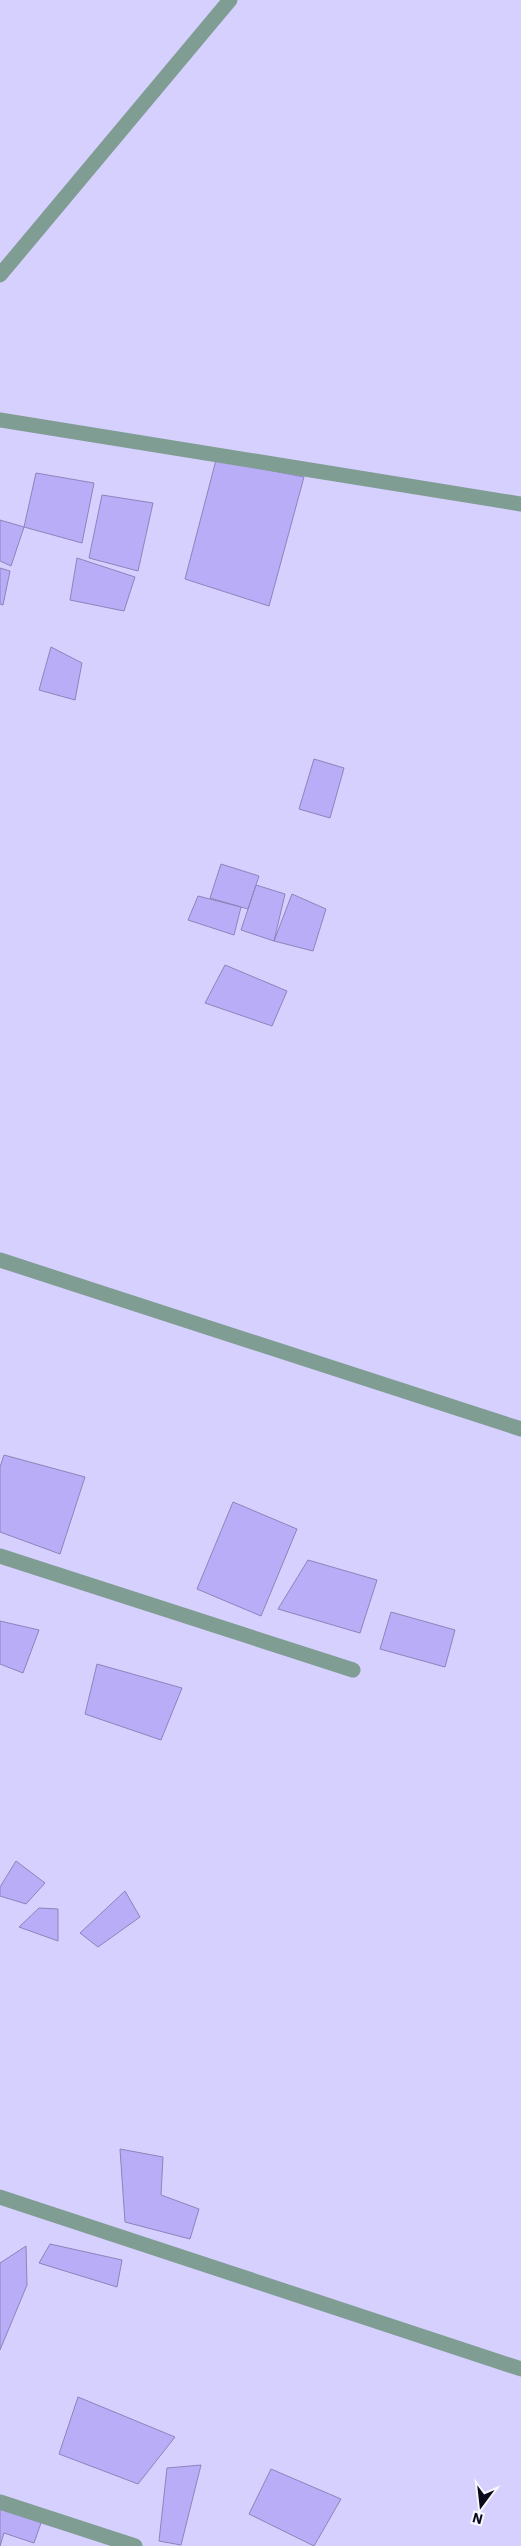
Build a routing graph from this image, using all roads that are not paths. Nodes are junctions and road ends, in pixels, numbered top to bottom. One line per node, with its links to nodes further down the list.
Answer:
1 (230, 0): 2 (street)
2 (0, 275)
3 (0, 420): 4 (street)
4 (521, 504)
5 (0, 1260): 6 (street)
6 (521, 1428)
7 (0, 1556): 8 (street)
8 (353, 1670)
9 (0, 2197): 10 (street)
10 (521, 2369)
11 (0, 2502): 12 (street)
12 (135, 2546)

